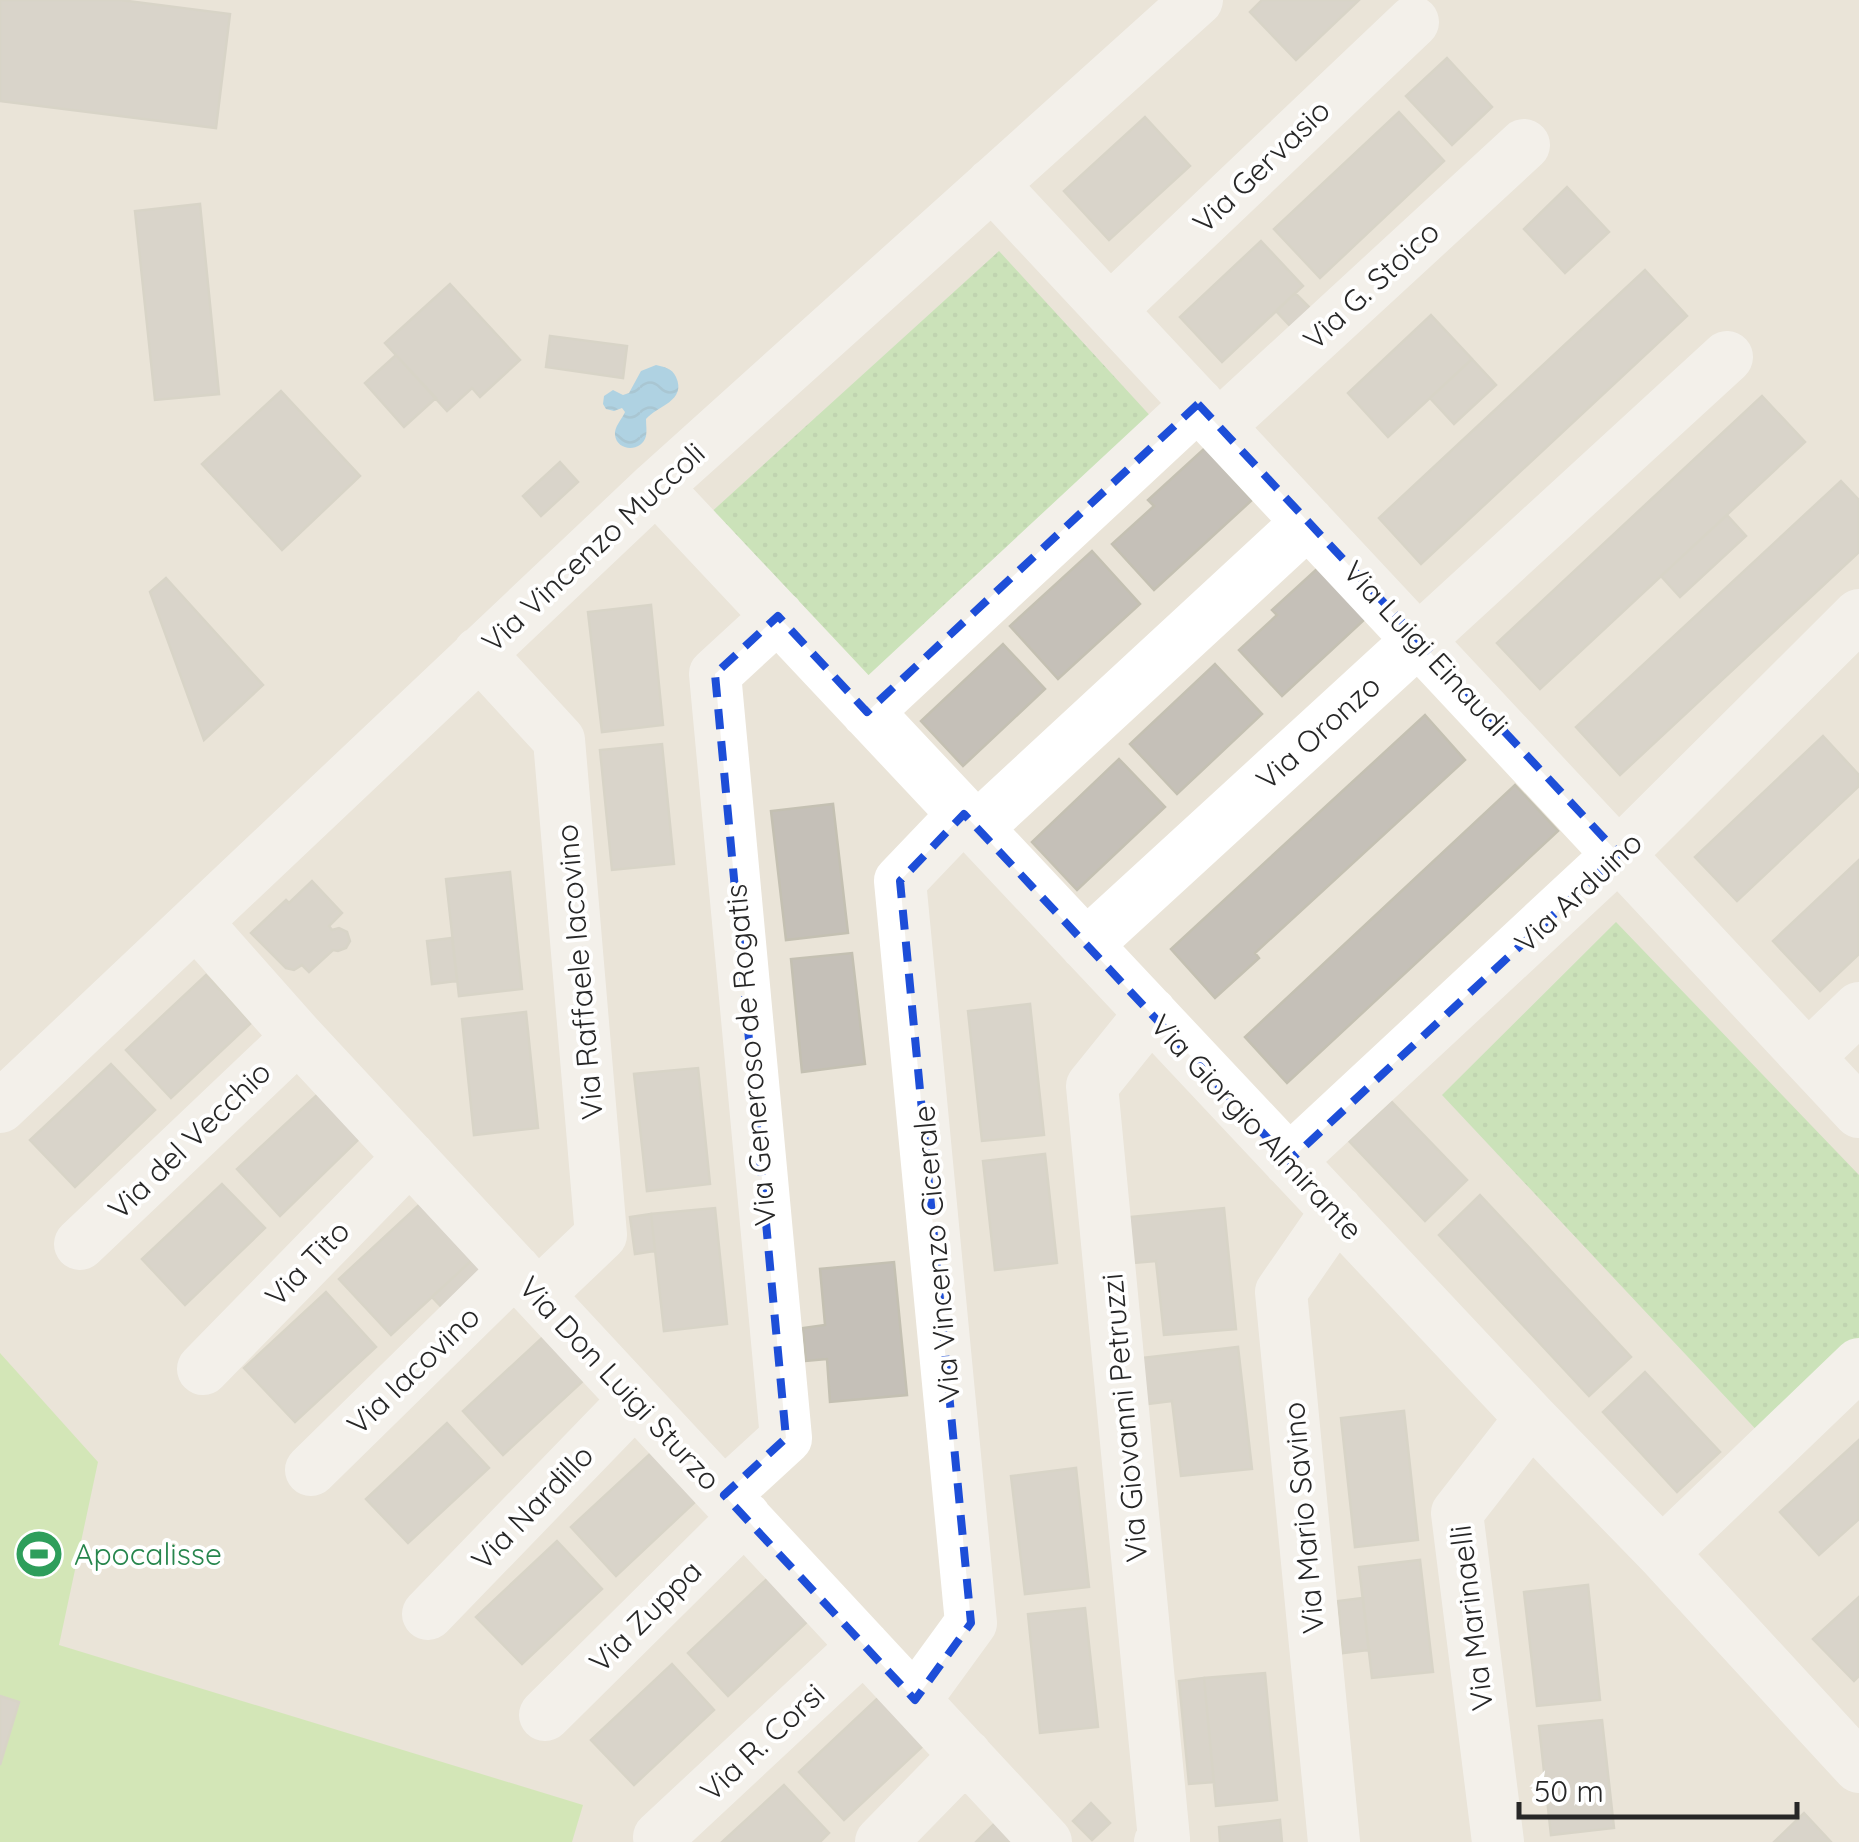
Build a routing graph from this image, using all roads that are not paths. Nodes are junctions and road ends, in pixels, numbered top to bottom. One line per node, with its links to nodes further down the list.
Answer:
1 (1197, 0): 4 (street, Via Vincenzo Muccoli)
2 (1412, 22): 5 (street, Via Gervasio)
3 (1524, 145): 7 (street, Via G. Stoico)
4 (992, 184): 5 (street, Via Luigi Einaudi); 8 (street, Via Vincenzo Muccoli)
5 (1110, 310): 7 (street, Via Luigi Einaudi)
6 (1727, 356): 12 (street, Via Oronzo)
7 (1208, 415): 9 (street, Via Luigi Einaudi); 14 (street, Via G. Stoico)
8 (656, 486): 11 (street, Via Giorgio Almirante); 13 (street, Via Vincenzo Muccoli)
9 (1308, 522): 12 (street, Via Luigi Einaudi); 15 (street, Via Vincenzo Cicerale)
10 (1859, 615): 16 (street, Via Arduino)
11 (778, 616): 14 (street, Via Giorgio Almirante); 35 (street, Via Generoso de Rogatis)
12 (1418, 640): 16 (street, Via Luigi Einaudi); 18 (street, Via Oronzo)
13 (480, 653): 17 (street, Via Vincenzo Muccoli); 29 (street, Via Raffaele Iacovino)
14 (867, 712): 15 (street, Via Giorgio Almirante)
15 (970, 821): 18 (street, Via Giorgio Almirante); 39 (street, Via Vincenzo Cicerale)
16 (1618, 854): 22 (street, Via Luigi Einaudi); 26 (street, Via Arduino)
17 (196, 922): 21 (street, Via Don Luigi Sturzo); 23 (street, Via Vincenzo Muccoli)
18 (1086, 944): 20 (street, Via Giorgio Almirante)
19 (1859, 1008): 22 (street)
20 (1151, 1013): 26 (street, Via Giorgio Almirante); 46 (street, Via Giovanni Petruzzi)
21 (298, 1036): 25 (street, Via Don Luigi Sturzo); 28 (street, Via del Vecchio)
22 (1808, 1057): 24 (street, Via Luigi Einaudi)
23 (0, 1107)
24 (1859, 1112)
25 (410, 1157): 29 (street, Via Don Luigi Sturzo); 31 (street, Via Tito)
26 (1290, 1162): 27 (street, Via Giorgio Almirante)
27 (1337, 1211): 33 (street, Via Giorgio Almirante); 47 (street, Via Mario Savino)
28 (80, 1244)
29 (526, 1282): 32 (street, Via Don Luigi Sturzo); 34 (street, Via Iacovino)
30 (1859, 1364): 36 (street)
31 (203, 1370)
32 (636, 1400): 35 (street, Via Don Luigi Sturzo); 37 (street, Via Nardillo)
33 (1532, 1418): 36 (street, Via Giorgio Almirante); 48 (street, Via Marinaelli)
34 (311, 1470)
35 (734, 1506): 38 (street, Via Don Luigi Sturzo); 40 (street, Via Zuppa)
36 (1662, 1553): 42 (street, Via Giorgio Almirante)
37 (428, 1614)
38 (864, 1646): 39 (street, Via Don Luigi Sturzo); 43 (street, Via R. Corsi)
39 (915, 1700): 41 (street, Via Don Luigi Sturzo)
40 (544, 1715)
41 (966, 1755): 44 (street); 45 (street, Via Don Luigi Sturzo)
42 (1859, 1767)
43 (659, 1837)
44 (881, 1842)
45 (1046, 1842)
46 (1160, 1842)
47 (1334, 1842)
48 (1498, 1842)

